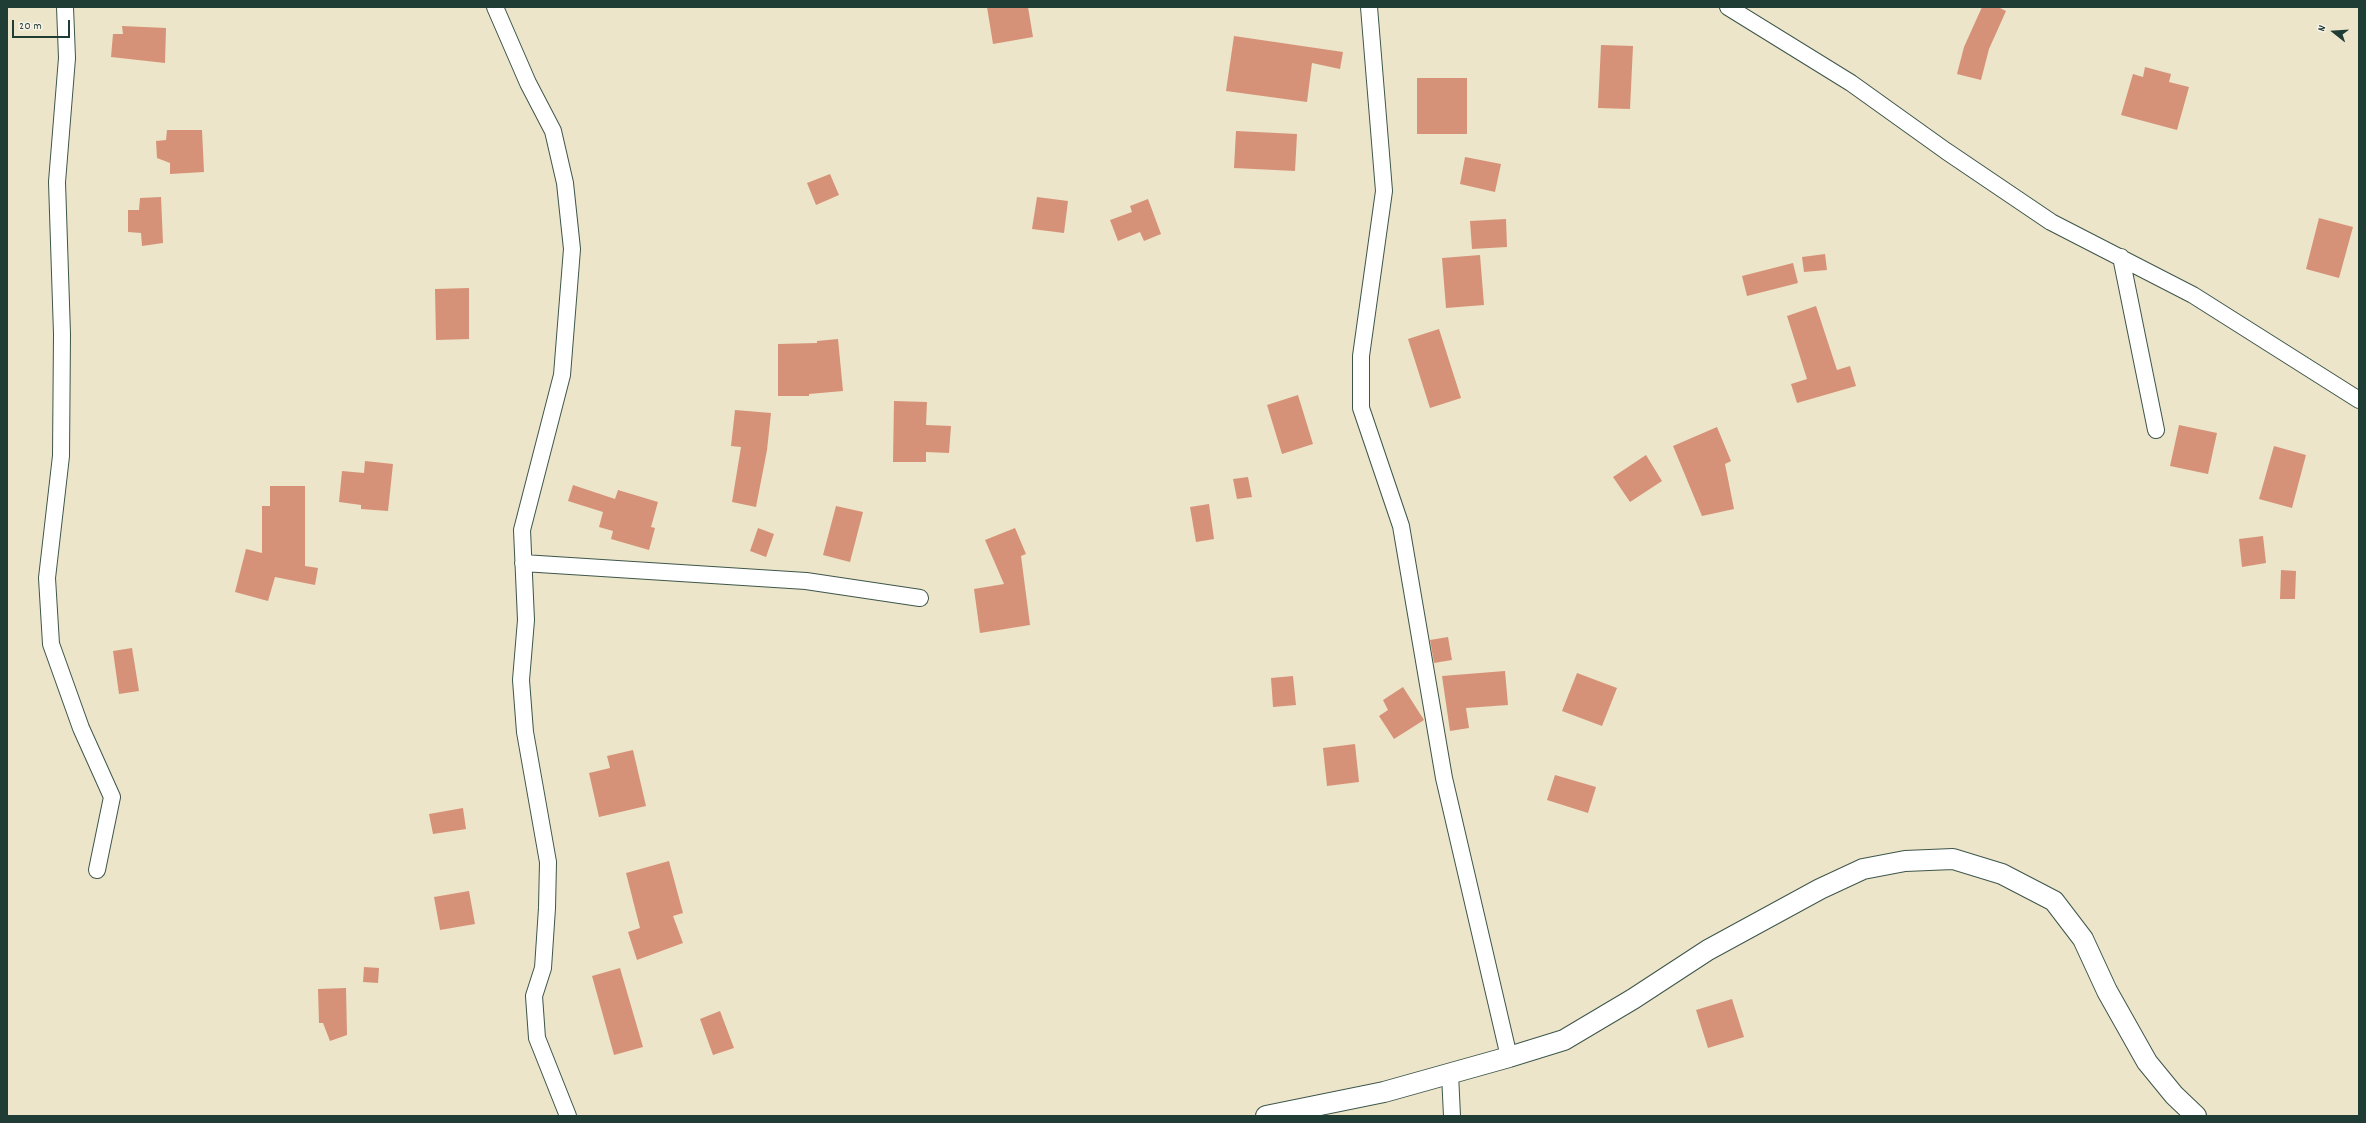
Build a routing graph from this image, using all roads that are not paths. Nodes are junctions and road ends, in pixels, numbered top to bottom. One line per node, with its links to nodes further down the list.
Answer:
1 (65, 7): 10 (street)
2 (495, 7): 8 (street)
3 (1369, 7): 11 (street)
4 (1728, 7): 5 (street)
5 (2121, 258): 6 (street); 7 (street)
6 (2359, 400)
7 (2156, 430)
8 (523, 564): 9 (street); 13 (street)
9 (920, 598)
10 (97, 870)
11 (1509, 1058): 12 (street); 16 (street)
12 (1450, 1074): 14 (street); 15 (street)
13 (568, 1116)
14 (1266, 1116)
15 (1452, 1116)
16 (2196, 1116)

